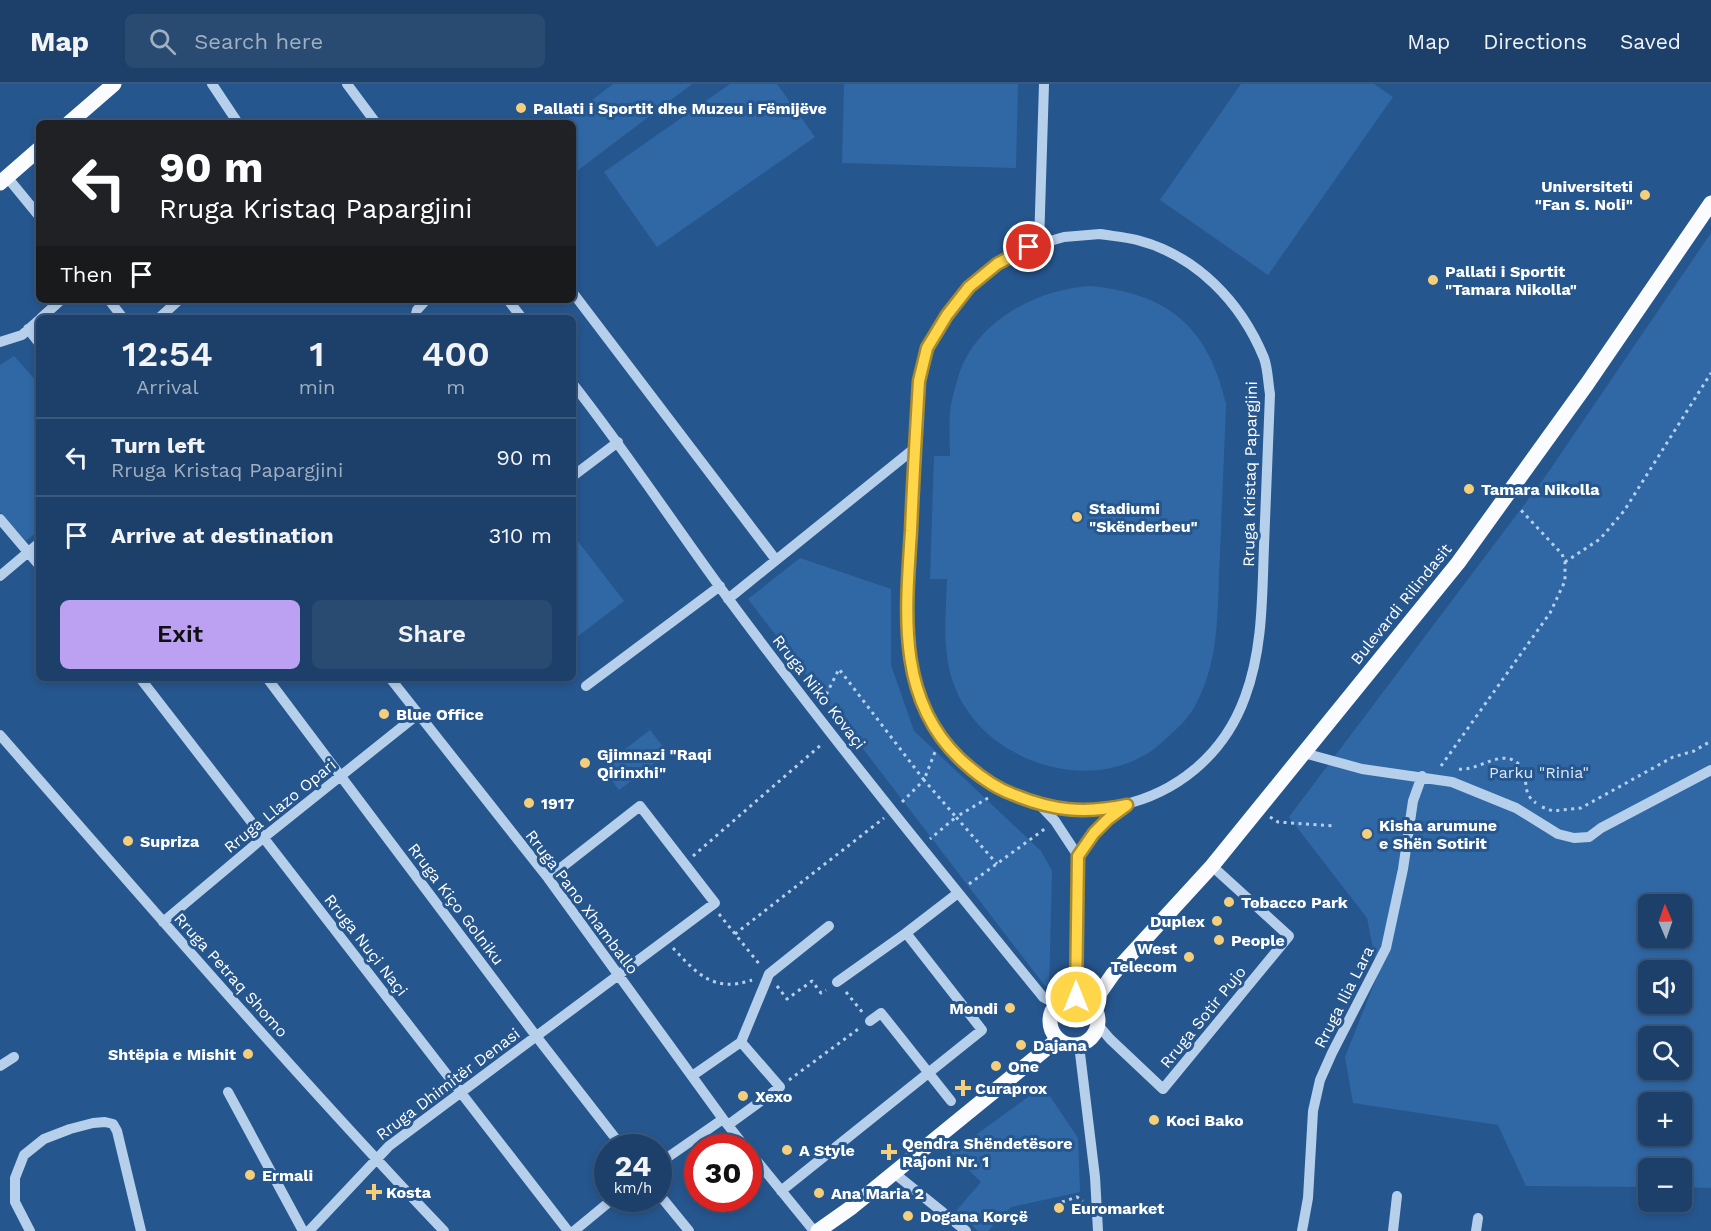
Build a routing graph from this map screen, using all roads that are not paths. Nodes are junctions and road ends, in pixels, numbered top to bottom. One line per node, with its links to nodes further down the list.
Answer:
1 (114, 84): 5 (main road)
2 (212, 84): 6 (street)
3 (347, 84): 7 (street)
4 (1044, 84): 12 (street)
5 (72, 120)
6 (236, 120)
7 (374, 120)
8 (36, 152): 9 (main road)
9 (3, 180): 11 (street)
10 (1711, 203): 44 (main road, Bulevardi Rilindasit)
11 (36, 213)
12 (1039, 244): 28 (street, Rruga Kristaq Papargjini); 49 (street, Rruga Kristaq Papargjini)
13 (576, 297): 33 (street)
14 (58, 303): 18 (street)
15 (111, 303): 19 (street)
16 (176, 303): 20 (street)
17 (510, 303): 21 (street)
18 (44, 315)
19 (121, 315)
20 (162, 315)
21 (520, 315)
22 (36, 323): 23 (street)
23 (28, 330): 24 (street); 25 (street)
24 (36, 340)
25 (0, 342)
26 (576, 388): 27 (street, Rruga Niko Kovaçi)
27 (618, 442): 29 (street); 36 (street, Rruga Niko Kovaçi)
28 (915, 448): 33 (street); 48 (street, Rruga Kristaq Papargjini)
29 (576, 474)
30 (0, 519): 32 (street)
31 (36, 545): 32 (street)
32 (29, 551): 34 (street); 35 (street)
33 (776, 560): 37 (street)
34 (36, 561)
35 (0, 576)
36 (720, 586): 37 (street, Rruga Niko Kovaçi); 41 (street)
37 (728, 599): 54 (street, Rruga Niko Kovaçi)
38 (142, 681): 50 (street, Rruga Nuçi Naçi)
39 (269, 681): 46 (street, Rruga Kiço Golniku)
40 (392, 681): 42 (street, Rruga Pano Xhamballo)
41 (586, 686)
42 (417, 715): 46 (street, Rruga Llazo Opari); 53 (street, Rruga Pano Xhamballo)
43 (0, 735): 55 (street, Rruga Petraq Shomo)
44 (1304, 753): 47 (street); 52 (main road, Bulevardi Rilindasit)
45 (1711, 770): 47 (street)
46 (341, 776): 50 (street, Rruga Llazo Opari); 65 (street, Rruga Kiço Golniku)
47 (1422, 776): 99 (street, Rruga Ilia Lara)
48 (1040, 805): 49 (street, Rruga Kristaq Papargjini); 51 (street, Rruga Kristaq Papargjini)
49 (1127, 805): 51 (street, Rruga Kristaq Papargjini)
50 (263, 838): 55 (street, Rruga Llazo Opari); 74 (street, Rruga Nuçi Naçi)
51 (1078, 856): 60 (street)
52 (1212, 866): 62 (main road, Bulevardi Rilindasit); 64 (street, Rruga Sotir Pujo)
53 (548, 878): 58 (street, Rruga Pano Xhamballo); 58 (street, Rruga Dhimitër Denasi)
54 (958, 892): 57 (street); 61 (street, Rruga Niko Kovaçi)
55 (163, 922): 80 (street, Rruga Petraq Shomo)
56 (830, 926): 67 (street)
57 (906, 933): 59 (street); 71 (street)
58 (618, 976): 65 (street, Rruga Dhimitër Denasi); 72 (street, Rruga Pano Xhamballo)
59 (837, 982)
60 (1076, 997): 61 (main road); 62 (main road)
61 (1056, 1004): 66 (main road)
62 (1092, 1004): 64 (main road)
63 (870, 1021): 71 (street)
64 (1098, 1025): 68 (main road)
65 (536, 1036): 74 (street, Rruga Dhimitër Denasi); 77 (street, Rruga Kiço Golniku)
66 (1058, 1040): 68 (main road); 82 (main road)
67 (741, 1042): 72 (street); 76 (street)
68 (1079, 1045): 98 (street)
69 (14, 1057): 70 (street)
70 (0, 1066)
71 (929, 1072): 75 (street); 83 (street)
72 (692, 1076): 76 (street, Rruga Pano Xhamballo)
73 (228, 1092): 90 (street)
74 (462, 1092): 80 (street, Rruga Dhimitër Denasi); 93 (street, Rruga Nuçi Naçi)
75 (951, 1101)
76 (726, 1122): 78 (street, Rruga Pano Xhamballo); 79 (street)
77 (612, 1134)
78 (735, 1134)
79 (672, 1155)
80 (376, 1160): 91 (street, Rruga Dhimitër Denasi); 92 (street, Rruga Petraq Shomo)
81 (762, 1168): 83 (street, Rruga Pano Xhamballo)
82 (894, 1173): 96 (main road); 97 (street)
83 (781, 1191): 96 (street, Rruga Pano Xhamballo)
84 (1397, 1196): 100 (street)
85 (672, 1210): 95 (street)
86 (597, 1212): 94 (street)
87 (1478, 1218): 101 (street)
88 (30, 1231): 89 (street)
89 (141, 1231)
90 (303, 1231)
91 (309, 1231)
92 (444, 1231)
93 (568, 1231)
94 (574, 1231)
95 (689, 1231)
96 (816, 1231)
97 (966, 1231)
98 (1098, 1231)
99 (1302, 1231)
100 (1393, 1231)
101 (1476, 1231)

